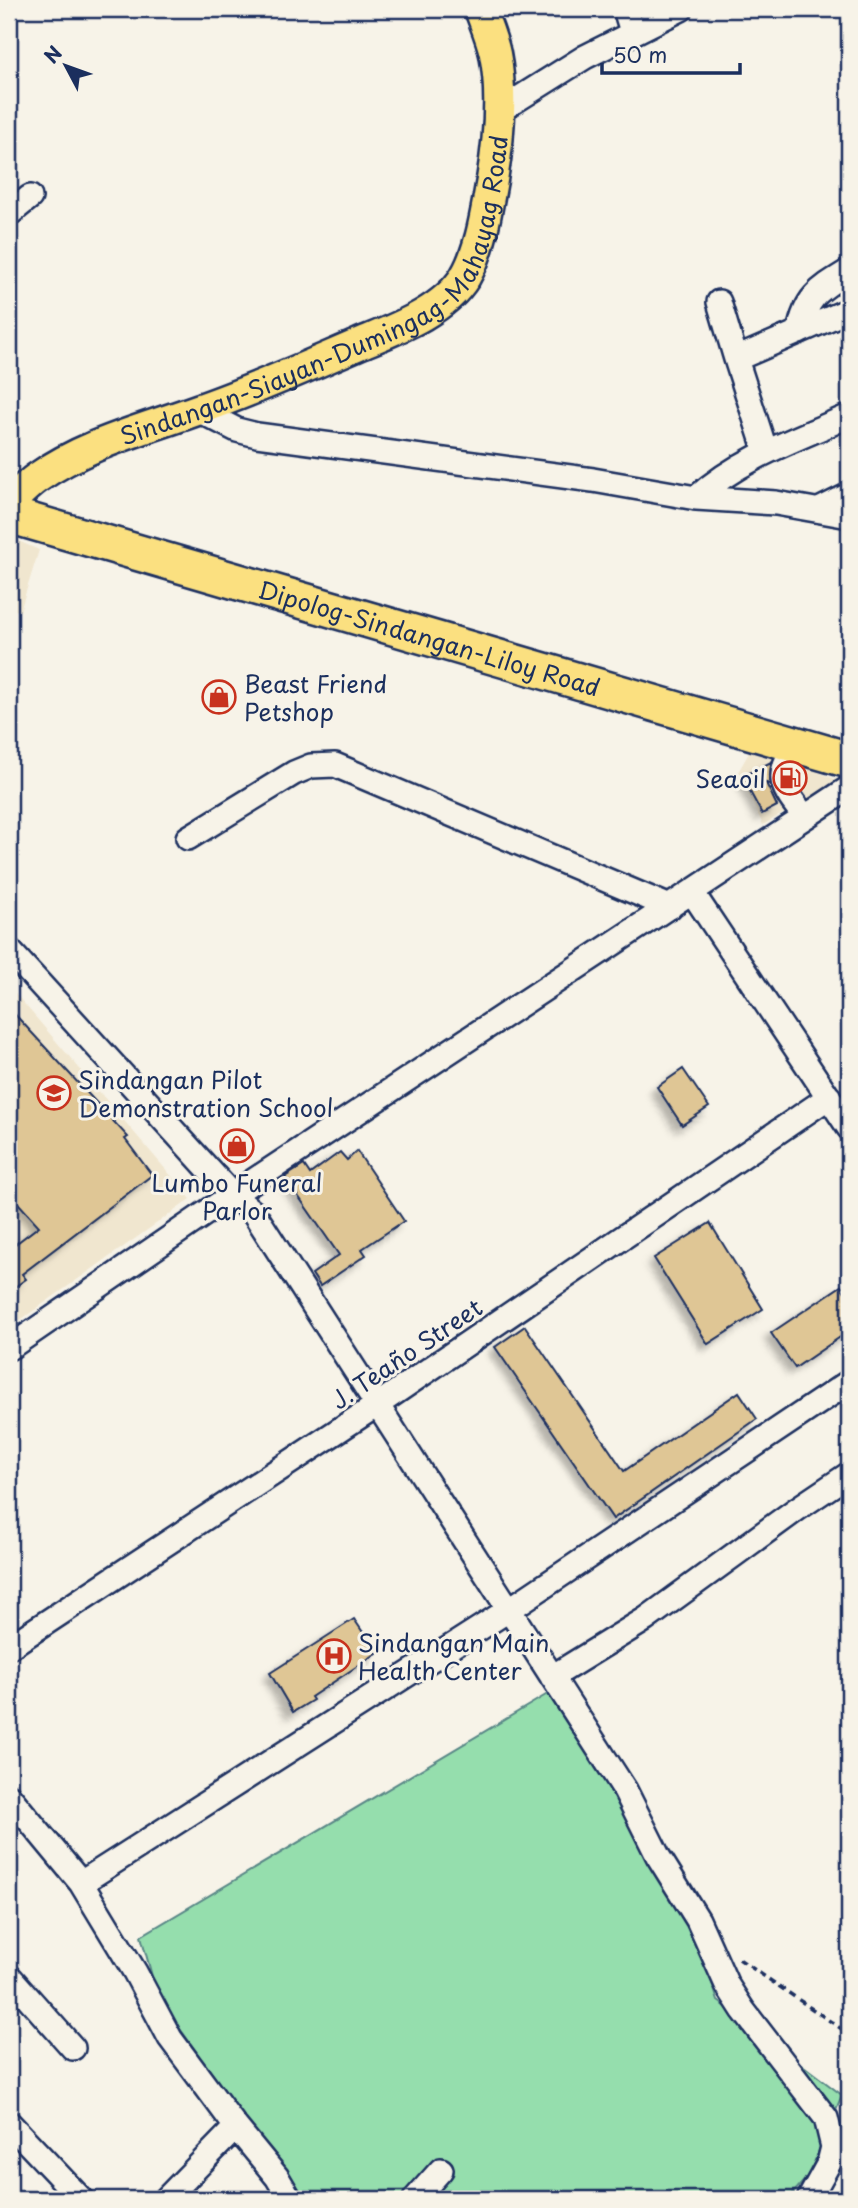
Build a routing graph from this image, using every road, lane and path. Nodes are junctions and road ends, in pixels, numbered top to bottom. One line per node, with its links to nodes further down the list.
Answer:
1 (480, 9): 5 (main road, Sindangan-Siayan-Dumingag-Mahayag Road)
2 (625, 9): 4 (street)
3 (681, 9): 4 (street)
4 (632, 32): 5 (street)
5 (499, 111): 13 (main road, Sindangan-Siayan-Dumingag-Mahayag Road)
6 (30, 197): 7 (street)
7 (9, 214)
8 (849, 271): 11 (street)
9 (719, 302): 12 (street)
10 (849, 310): 11 (street)
11 (799, 332): 12 (street)
12 (736, 359): 15 (street)
13 (198, 410): 17 (street); 18 (main road, Sindangan-Siayan-Dumingag-Mahayag Road)
14 (849, 416): 15 (street)
15 (766, 452): 17 (street)
16 (849, 495): 19 (street)
17 (696, 498): 19 (street)
18 (9, 503)
19 (818, 510): 21 (street)
20 (9, 515): 22 (highway, Dipolog-Sindangan-Liloy Road)
21 (849, 516)
22 (797, 744): 23 (highway, Dipolog-Sindangan-Liloy Road); 25 (street)
23 (849, 760)
24 (849, 788): 25 (street)
25 (805, 817): 27 (street)
26 (188, 838): 28 (street)
27 (692, 892): 28 (street); 30 (street)
28 (670, 907): 32 (street)
29 (9, 950): 32 (street)
30 (829, 1097): 31 (street); 35 (street, J. Teaño Street)
31 (849, 1128)
32 (232, 1195): 33 (street); 35 (street)
33 (9, 1348)
34 (849, 1382): 37 (street)
35 (377, 1405): 37 (street); 38 (street, J. Teaño Street)
36 (849, 1474): 39 (street)
37 (510, 1609): 39 (street); 41 (street)
38 (9, 1647)
39 (552, 1677): 53 (street)
40 (9, 1796): 41 (street)
41 (81, 1883): 47 (street)
42 (740, 1959): 44 (path)
43 (9, 1976): 45 (street)
44 (849, 2037)
45 (73, 2048)
46 (9, 2123): 49 (street)
47 (236, 2127): 50 (street); 51 (street)
48 (441, 2170): 52 (street)
49 (81, 2199)
50 (166, 2199)
51 (290, 2199)
52 (415, 2199)
53 (808, 2199)

